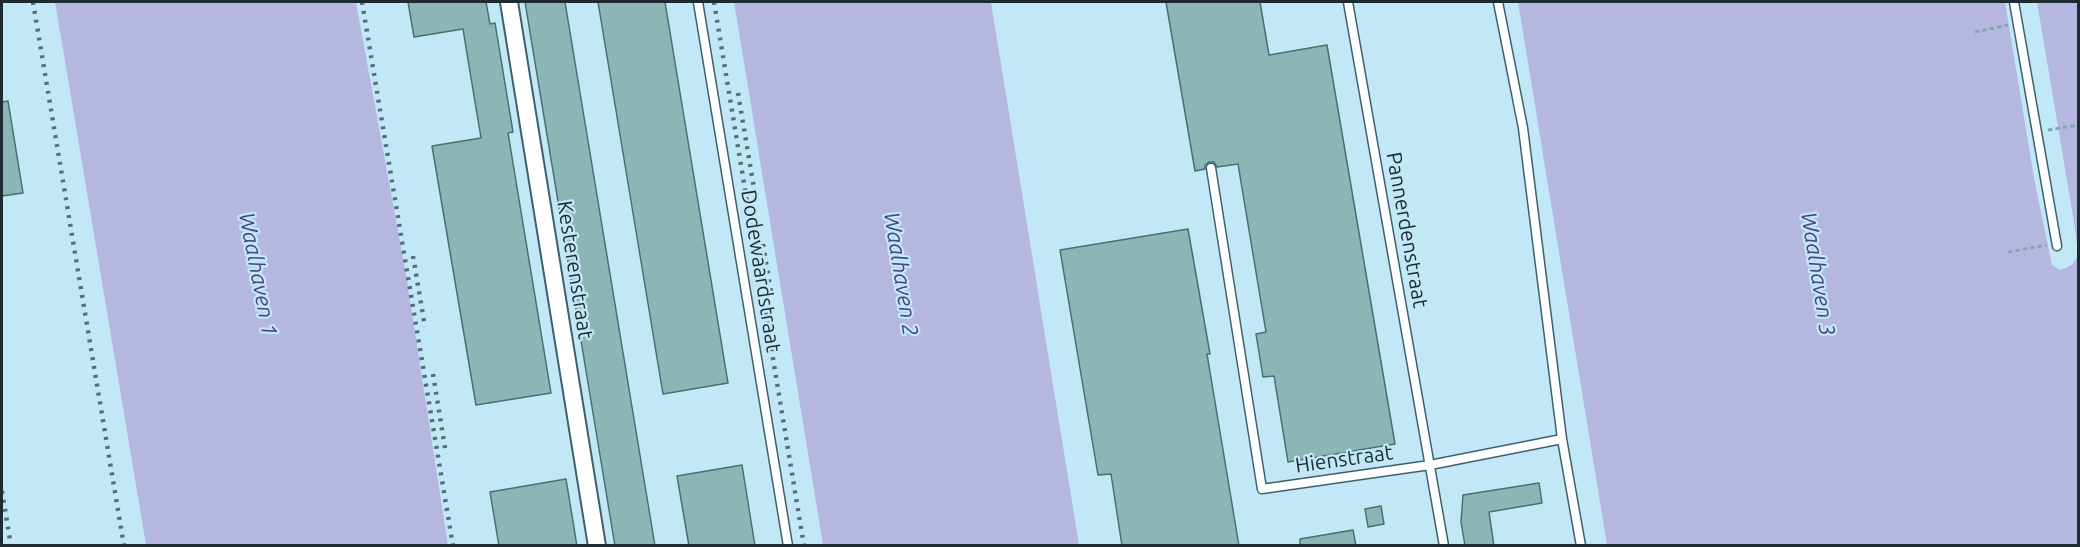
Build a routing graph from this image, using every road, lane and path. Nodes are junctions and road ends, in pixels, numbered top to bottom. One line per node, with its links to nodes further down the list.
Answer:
1 (509, 2): 16 (street, Kesterenstraat)
2 (698, 2): 17 (lane, Dodewaardstraat)
3 (1348, 2): 15 (lane, Pannerdenstraat)
4 (1498, 2): 14 (lane)
5 (2014, 2): 12 (lane)
6 (2009, 25): 7 (path)
7 (1975, 32)
8 (2079, 125): 9 (path)
9 (2048, 130)
10 (1211, 168): 15 (lane, Hienstraat)
11 (2047, 245): 13 (path)
12 (2057, 246)
13 (2008, 252)
14 (1562, 439): 15 (lane, Hienstraat); 19 (lane)
15 (1430, 465): 18 (lane, Pannerdenstraat)
16 (597, 546)
17 (788, 546)
18 (1444, 546)
19 (1581, 546)

